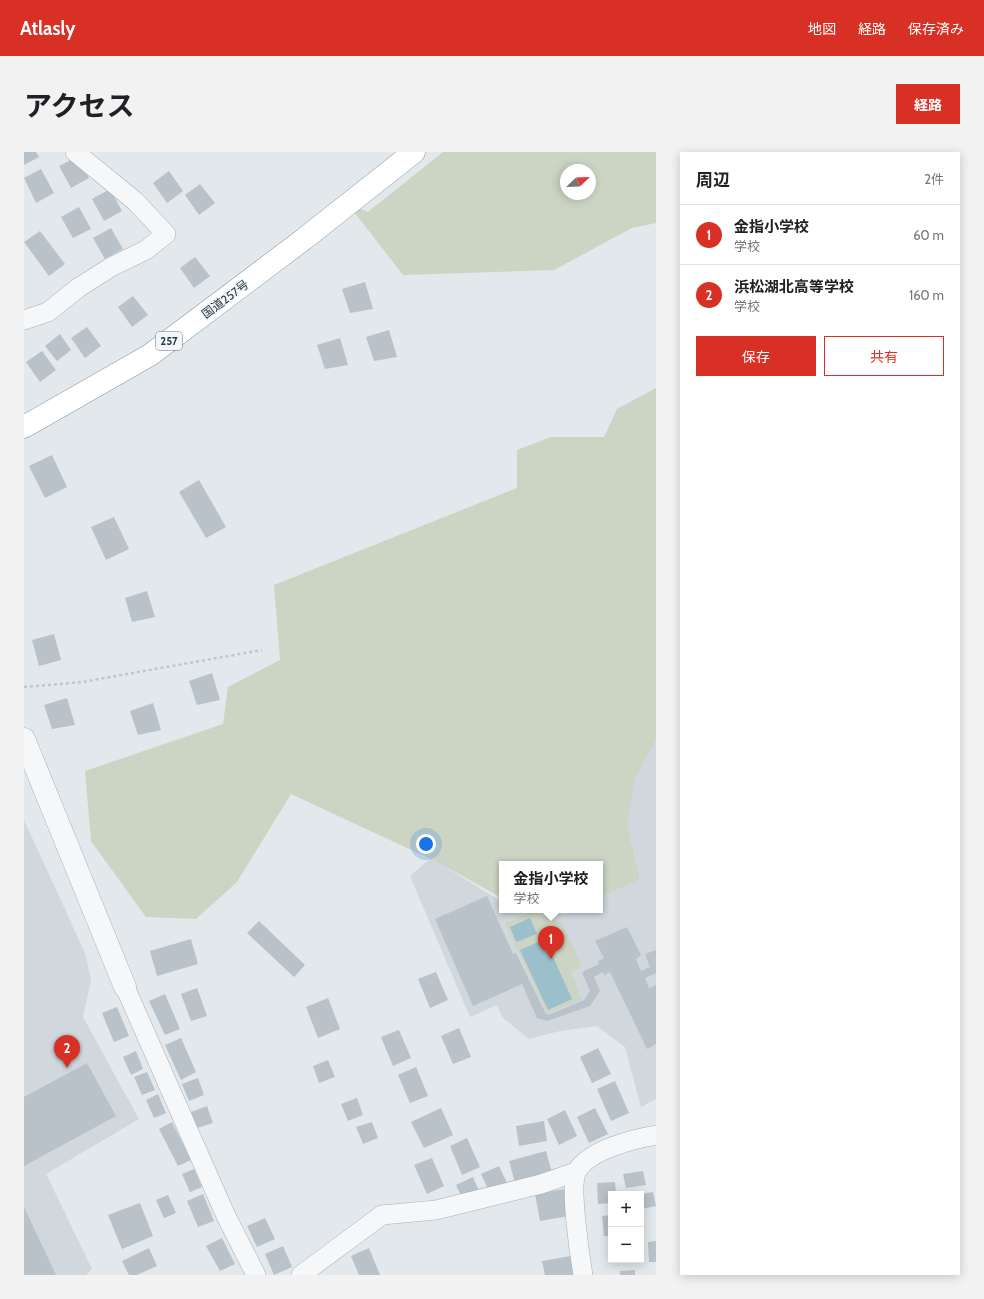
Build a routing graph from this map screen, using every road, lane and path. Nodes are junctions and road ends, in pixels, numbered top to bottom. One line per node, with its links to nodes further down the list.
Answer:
1 (74, 152): 3 (street)
2 (414, 152): 4 (highway, 国道257号 / 257)
3 (24, 320)
4 (24, 427)
5 (262, 650): 6 (path)
6 (24, 688)
7 (24, 739): 8 (street)
8 (125, 987): 11 (street)
9 (656, 1135): 10 (street)
10 (576, 1172): 12 (street); 13 (street)
11 (256, 1275)
12 (301, 1275)
13 (583, 1275)

